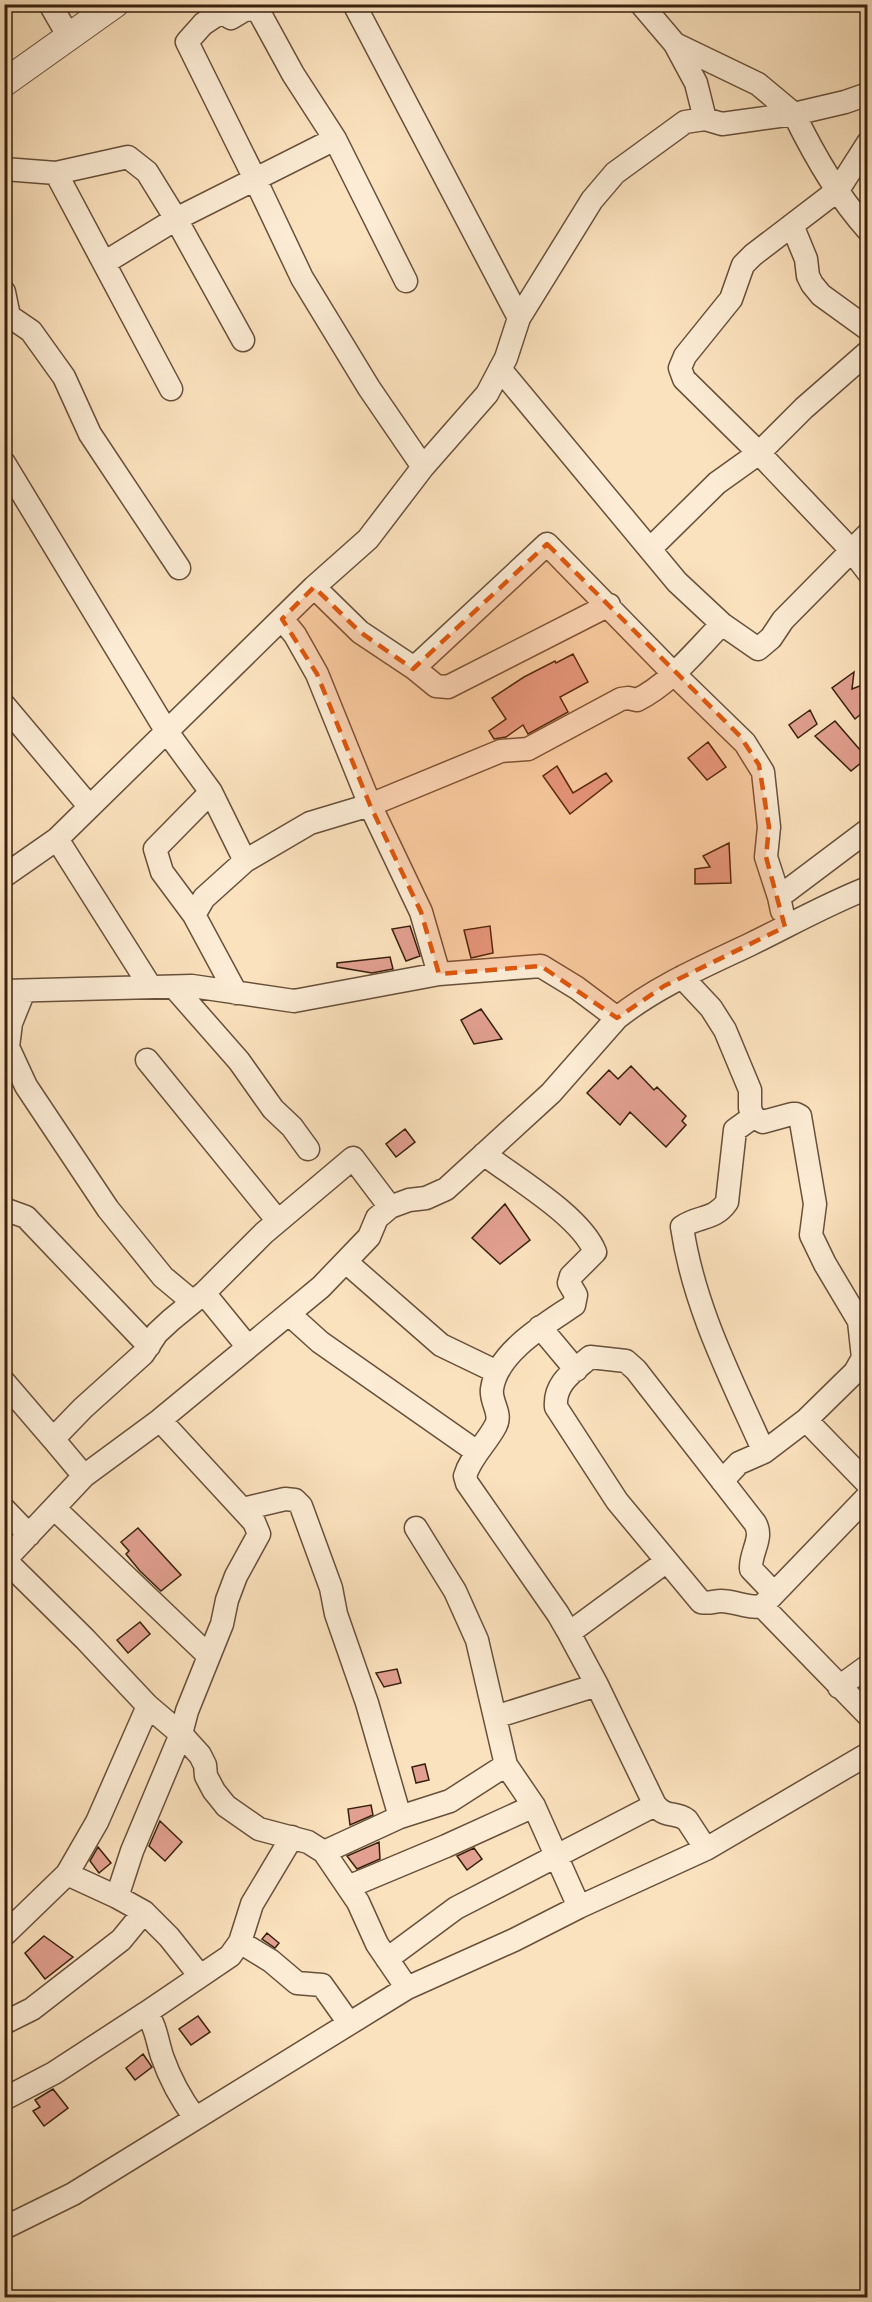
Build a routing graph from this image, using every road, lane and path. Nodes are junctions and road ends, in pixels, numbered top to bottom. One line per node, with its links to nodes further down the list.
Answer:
1 (51, 4): 6 (street)
2 (116, 4): 6 (street)
3 (354, 4): 25 (street)
4 (641, 4): 7 (street)
5 (219, 8): 12 (street); 16 (street)
6 (69, 37): 8 (street)
7 (675, 44): 10 (street); 11 (street)
8 (4, 83)
9 (867, 94): 10 (street)
10 (794, 114): 11 (street); 17 (street)
11 (705, 119): 25 (street)
12 (335, 139): 16 (street); 22 (street)
13 (867, 143): 17 (street)
14 (4, 169): 15 (street)
15 (56, 173): 18 (street); 21 (street)
16 (255, 179): 18 (street); 33 (street)
17 (838, 190): 19 (street); 20 (street)
18 (176, 219): 21 (street); 27 (street)
19 (792, 225): 26 (street); 31 (street)
20 (867, 230)
21 (104, 263): 30 (street)
22 (406, 281)
23 (4, 292): 24 (street)
24 (7, 318): 37 (street)
25 (519, 318): 29 (street)
26 (867, 329)
27 (243, 340)
28 (867, 352): 31 (street)
29 (500, 369): 33 (street); 35 (street)
30 (171, 389)
31 (759, 453): 35 (street); 36 (street)
32 (4, 463): 46 (street)
33 (423, 467): 39 (street)
34 (867, 534): 36 (street)
35 (651, 548): 42 (street)
36 (852, 551): 38 (street); 42 (street)
37 (179, 568)
38 (867, 572)
39 (314, 587): 41 (street); 43 (street)
40 (609, 605): 43 (street); 43 (street); 44 (street)
41 (282, 619): 46 (street); 48 (street)
42 (722, 624): 44 (street)
43 (414, 668)
44 (673, 674): 48 (street); 55 (street)
45 (4, 705): 49 (street)
46 (167, 732): 47 (street); 49 (street)
47 (211, 792): 52 (street); 56 (street)
48 (370, 805): 52 (street); 58 (street)
49 (89, 806): 51 (street)
50 (867, 830): 55 (street)
51 (57, 839): 53 (street); 60 (street)
52 (245, 861): 56 (street)
53 (4, 876)
54 (867, 888): 57 (street)
55 (779, 897): 57 (street)
56 (194, 915): 63 (street)
57 (785, 927): 59 (street)
58 (439, 974): 63 (street); 64 (street)
59 (682, 977): 64 (street); 67 (street)
60 (150, 986): 61 (street); 62 (street)
61 (174, 987): 63 (street); 68 (street)
62 (14, 991): 65 (street)
63 (236, 993)
64 (617, 1018): 69 (street)
65 (6, 1048): 74 (street)
66 (147, 1060): 72 (street)
67 (753, 1117): 79 (street); 87 (street)
68 (308, 1149)
69 (484, 1154): 70 (street); 76 (street)
70 (390, 1207): 72 (street); 73 (street)
71 (4, 1209): 77 (street)
72 (278, 1221): 74 (street)
73 (346, 1262): 75 (street); 81 (street)
74 (198, 1298): 77 (street); 78 (street)
75 (289, 1314): 78 (street); 86 (street)
76 (540, 1327): 80 (street); 81 (street)
77 (148, 1346): 85 (street)
78 (248, 1347): 83 (street)
79 (865, 1361): 84 (street)
80 (576, 1370): 89 (street); 98 (street)
81 (497, 1372): 86 (street)
82 (4, 1382): 85 (street)
83 (160, 1420): 88 (street); 94 (street)
84 (806, 1420): 87 (street); 90 (street)
85 (53, 1439): 88 (street)
86 (477, 1452): 100 (street)
87 (764, 1452): 89 (street)
88 (84, 1476): 92 (street)
89 (722, 1481): 99 (street)
90 (867, 1484)
91 (867, 1496): 99 (street)
92 (54, 1508): 96 (street); 101 (street)
93 (4, 1509): 96 (street)
94 (243, 1509): 101 (street); 113 (street)
95 (416, 1528): 107 (street)
96 (28, 1535): 97 (street)
97 (5, 1560): 105 (street)
98 (667, 1561): 99 (street); 100 (street)
99 (768, 1599): 104 (street)
100 (569, 1633): 103 (street)
101 (209, 1656): 108 (street)
102 (867, 1666): 104 (street)
103 (597, 1685): 107 (street); 111 (street)
104 (839, 1687): 106 (street)
105 (148, 1706): 108 (street); 118 (street)
106 (867, 1715)
107 (495, 1717): 110 (street)
108 (181, 1734): 114 (street); 120 (street)
109 (867, 1755): 115 (street)
110 (506, 1765): 112 (street); 113 (street)
111 (655, 1805): 115 (street); 117 (street)
112 (534, 1806): 117 (street); 119 (street)
113 (400, 1817): 116 (street)
114 (292, 1838): 116 (street); 124 (street)
115 (706, 1848): 121 (street)
116 (324, 1852): 119 (street)
117 (557, 1858): 121 (street); 125 (street)
118 (67, 1874): 120 (street); 123 (street)
119 (348, 1887): 125 (street)
120 (117, 1897): 122 (street)
121 (579, 1907): 127 (street)
122 (144, 1912): 126 (street); 129 (street)
123 (4, 1935)
124 (240, 1942): 126 (street); 130 (street)
125 (387, 1959): 127 (street)
126 (200, 1976): 128 (street)
127 (407, 1988): 130 (street)
128 (146, 2013): 131 (street); 132 (street)
129 (4, 2023)
130 (349, 2023): 132 (street)
131 (4, 2099)
132 (195, 2118): 133 (street)
133 (4, 2228)

